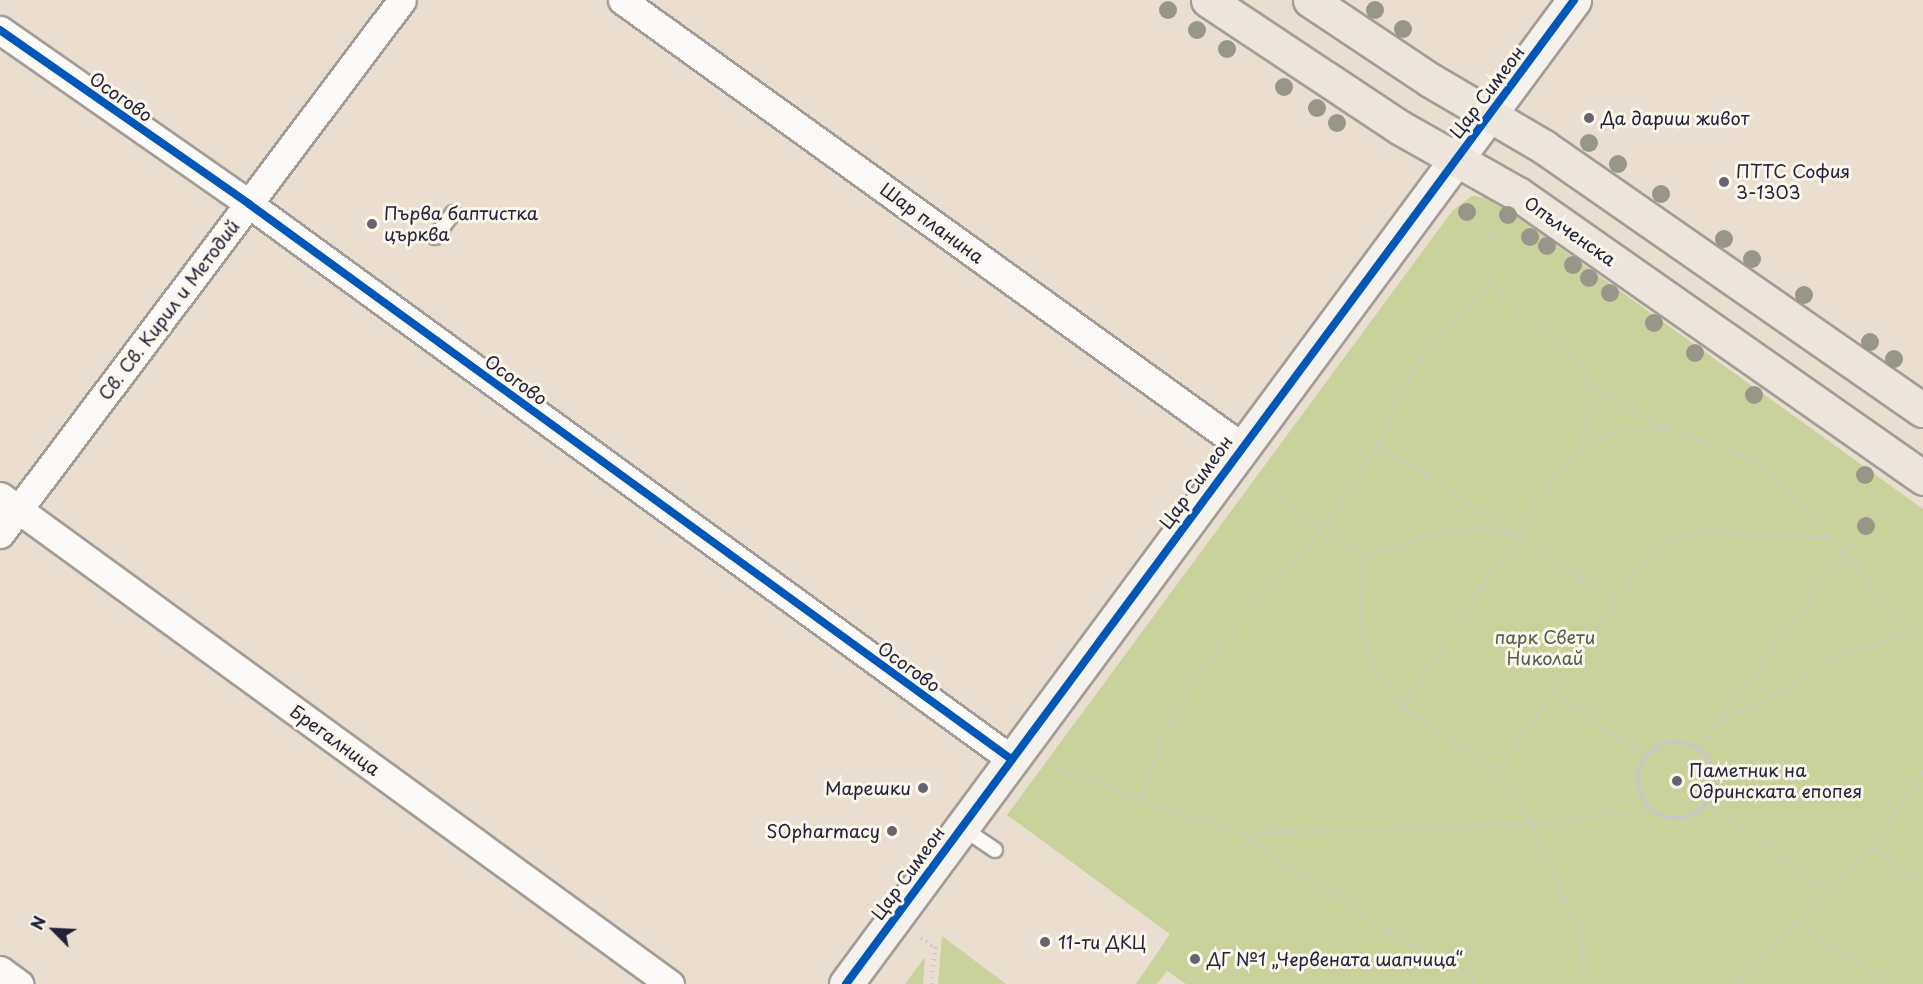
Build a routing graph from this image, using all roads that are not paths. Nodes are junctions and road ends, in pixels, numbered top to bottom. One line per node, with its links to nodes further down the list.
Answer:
1 (402, 0): 9 (street, Св. Св. Кирил и Методий)
2 (622, 0): 13 (street, Шар планина)
3 (1208, 0): 8 (main road, Опълченска)
4 (1310, 0): 7 (main road)
5 (1574, 0): 7 (street, Цар Симеон)
6 (0, 30): 9 (street, Осогово)
7 (1488, 115): 8 (street, Цар Симеон); 12 (main road)
8 (1456, 159): 13 (street, Цар Симеон); 14 (main road, Опълченска)
9 (249, 204): 15 (street, Св. Св. Кирил и Методий); 17 (street, Осогово)
10 (453, 213): 11 (lane)
11 (435, 237)
12 (1923, 410)
13 (1241, 446): 17 (street, Цар Симеон)
14 (1923, 478)
15 (9, 503): 16 (street, Св. Св. Кирил и Методий); 22 (street, Брегалница)
16 (0, 534)
17 (1011, 759): 18 (street, Цар Симеон)
18 (961, 827): 19 (lane); 23 (street, Цар Симеон)
19 (995, 850)
20 (0, 970): 21 (street)
21 (19, 984)
22 (670, 984)
23 (846, 984)

